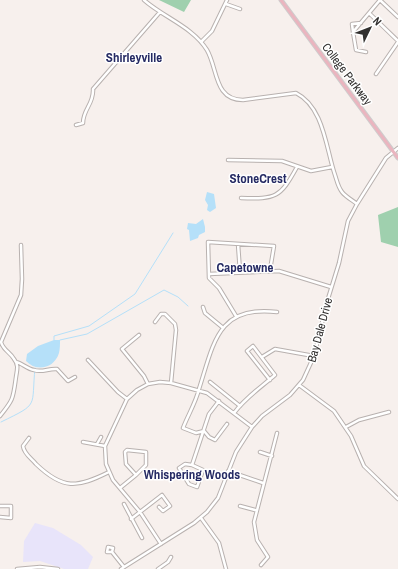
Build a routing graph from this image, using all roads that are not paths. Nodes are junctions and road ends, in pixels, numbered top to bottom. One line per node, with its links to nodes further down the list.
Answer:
1 (144, 0): 7 (street)
2 (227, 0): 5 (street)
3 (281, 0): 18 (main road, College Parkway)
4 (380, 0): 8 (street); 9 (street)
5 (226, 4): 6 (street); 12 (street)
6 (240, 9)
7 (160, 12): 12 (street); 16 (street)
8 (369, 13): 10 (street); 13 (street)
9 (398, 17)
10 (361, 23): 11 (street); 11 (street)
11 (353, 32): 14 (street)
12 (201, 42): 22 (street)
13 (398, 42): 15 (street)
14 (366, 52)
15 (376, 74)
16 (76, 125)
17 (398, 148): 18 (street, Bay Dale Drive)
18 (393, 152): 19 (main road, College Parkway); 24 (street, Bay Dale Drive)
19 (398, 158)
20 (228, 160): 21 (street)
21 (297, 167): 22 (street); 23 (street)
22 (332, 167): 24 (street)
23 (241, 198)
24 (357, 204): 30 (street, Bay Dale Drive)
25 (238, 244): 27 (street); 28 (street); 29 (street)
26 (20, 245): 40 (street)
27 (270, 270): 28 (street); 30 (street)
28 (240, 272): 29 (street)
29 (209, 274): 33 (street)
30 (331, 287): 37 (street, Bay Dale Drive)
31 (203, 307): 35 (street)
32 (277, 312): 33 (street)
33 (236, 316): 35 (street)
34 (155, 322): 44 (street)
35 (222, 327): 47 (street)
36 (139, 335): 45 (street)
37 (314, 356): 38 (street); 46 (street, Bay Dale Drive)
38 (262, 357): 42 (street); 42 (street)
39 (88, 360): 48 (street)
40 (16, 362): 41 (street); 53 (street)
41 (75, 377)
42 (270, 380): 50 (street)
43 (210, 382): 50 (street)
44 (171, 383): 45 (street); 47 (street)
45 (148, 384): 48 (street)
46 (299, 385): 55 (street, Bay Dale Drive); 56 (street)
47 (199, 390): 49 (street); 57 (street)
48 (127, 399): 63 (street)
49 (219, 401): 52 (street); 57 (street)
50 (240, 406): 52 (street)
51 (389, 412): 56 (street)
52 (234, 413): 55 (street)
53 (0, 416)
54 (227, 424): 57 (street)
55 (252, 427): 67 (street, Bay Dale Drive)
56 (346, 427): 72 (street)
57 (204, 431): 66 (street)
58 (277, 433): 65 (street)
59 (101, 437): 62 (street)
60 (29, 438): 68 (street)
61 (83, 442): 62 (street)
62 (97, 444): 63 (street)
63 (105, 446): 68 (street)
64 (260, 452): 65 (street)
65 (272, 456): 70 (street)
66 (192, 465): 66 (street)
67 (228, 471): 70 (street); 80 (street, Bay Dale Drive)
68 (109, 472): 71 (street)
69 (136, 475): 69 (street); 71 (street)
70 (263, 483): 77 (street)
71 (120, 488): 78 (street)
72 (398, 499)
73 (124, 504): 81 (street)
74 (0, 506): 79 (street)
75 (240, 506): 77 (street)
76 (158, 507): 78 (street)
77 (255, 510): 86 (street)
78 (140, 512): 81 (street); 83 (street)
79 (0, 518)
80 (201, 518): 83 (street, Bay Dale Drive); 91 (street)
81 (131, 519): 82 (street)
82 (142, 538)
83 (161, 544): 87 (street, Bay Dale Drive)
84 (112, 552): 87 (street)
85 (170, 557): 90 (street)
86 (261, 565)
87 (123, 568)
88 (17, 569): 89 (street)
89 (58, 569)
90 (158, 569)
91 (226, 569)

